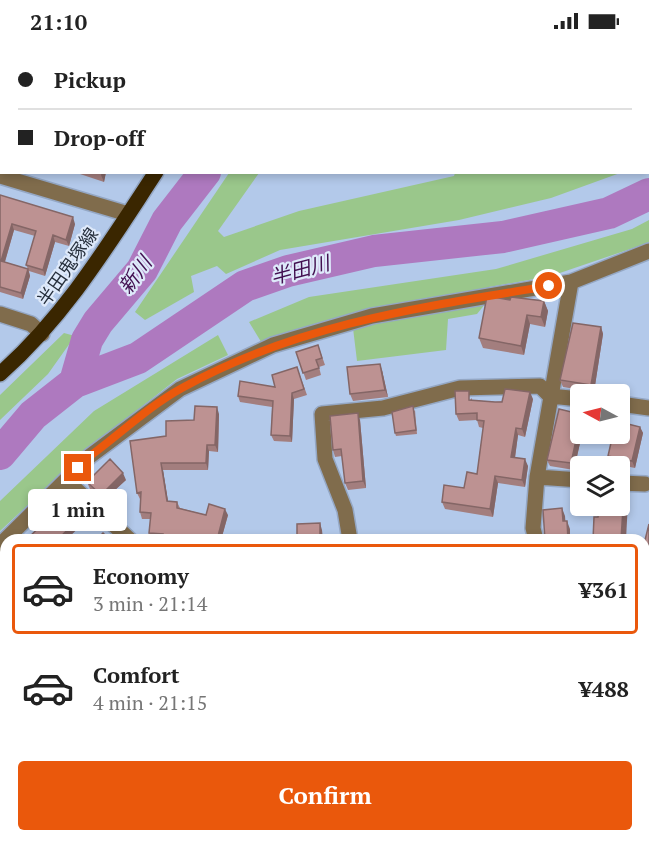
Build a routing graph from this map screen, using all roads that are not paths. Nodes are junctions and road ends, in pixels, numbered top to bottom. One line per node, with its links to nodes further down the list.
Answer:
1 (155, 174): 3 (main road, 半田鬼塚線)
2 (0, 176): 3 (street)
3 (128, 214): 7 (main road, 半田鬼塚線)
4 (649, 251): 5 (street)
5 (571, 282): 9 (street); 15 (street)
6 (0, 314): 7 (street)
7 (42, 334): 8 (main road, 半田鬼塚線)
8 (0, 374)
9 (550, 396): 10 (street); 13 (street); 20 (street)
10 (570, 398)
11 (630, 405): 12 (street)
12 (649, 408)
13 (537, 477): 14 (street); 21 (street)
14 (570, 479)
15 (66, 480): 18 (street); 19 (street)
16 (630, 483): 17 (street)
17 (645, 484)
18 (11, 534)
19 (124, 534)
20 (349, 534)
21 (534, 534)

